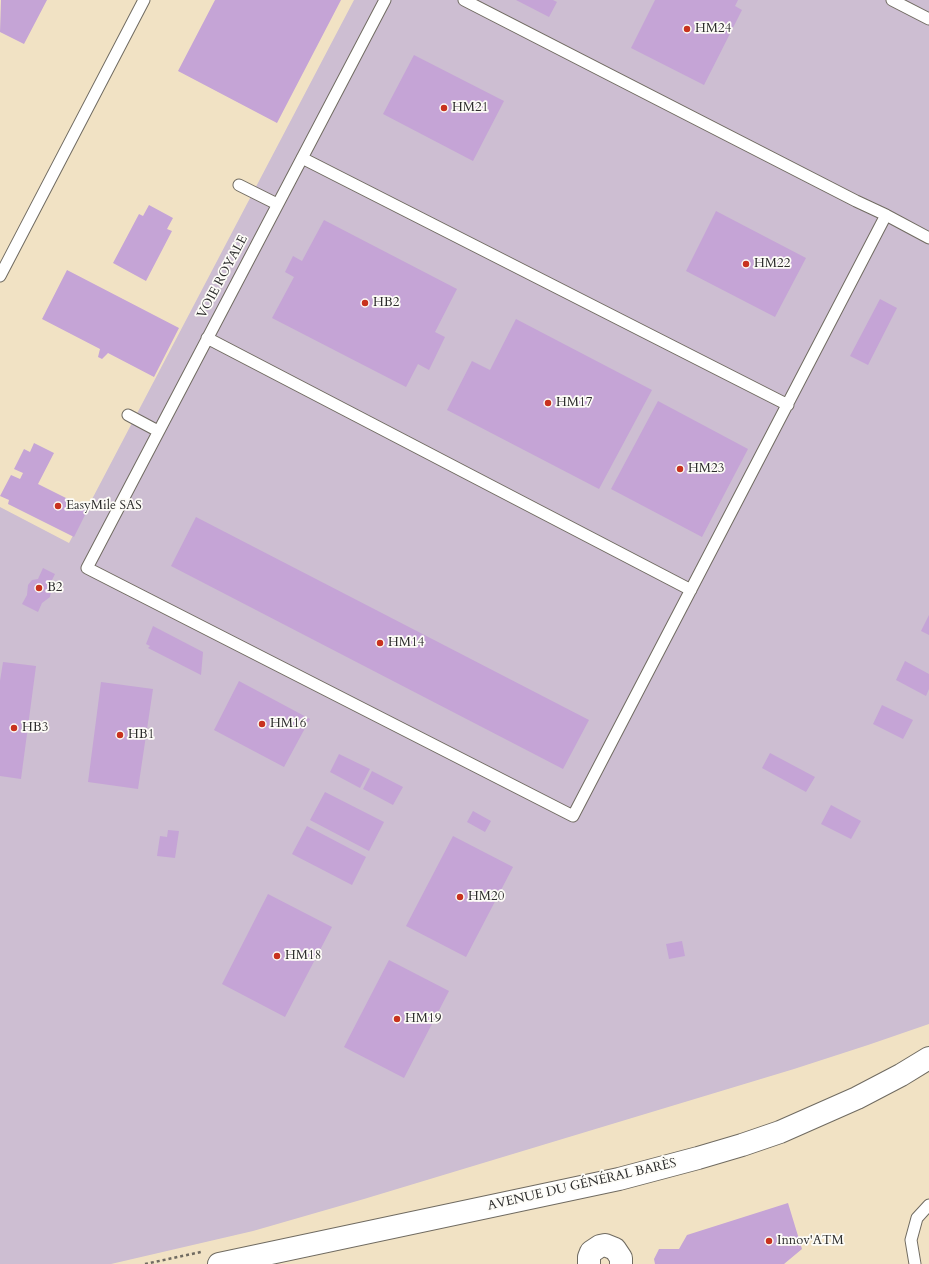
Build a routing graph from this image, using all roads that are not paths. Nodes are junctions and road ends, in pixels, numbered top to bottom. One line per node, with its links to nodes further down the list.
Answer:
1 (144, 0): 11 (lane)
2 (385, 0): 6 (lane, VOIE ROYALE)
3 (464, 0): 9 (lane)
4 (892, 0): 5 (lane)
5 (929, 19)
6 (302, 158): 8 (lane, VOIE ROYALE); 13 (lane)
7 (240, 185): 8 (lane)
8 (277, 204): 12 (lane, VOIE ROYALE)
9 (886, 215): 10 (lane); 13 (lane)
10 (929, 238)
11 (0, 276)
12 (208, 338): 15 (lane, VOIE ROYALE); 16 (lane)
13 (788, 405): 16 (lane)
14 (128, 415): 15 (lane)
15 (158, 431): 16 (lane, VOIE ROYALE)
16 (691, 590)
17 (929, 1058): 19 (main road, AVENUE DU GÉNÉRAL BARÈS)
18 (929, 1204): 22 (lane)
19 (219, 1264)
20 (588, 1264): 21 (main road)
21 (621, 1264)
22 (915, 1264)

